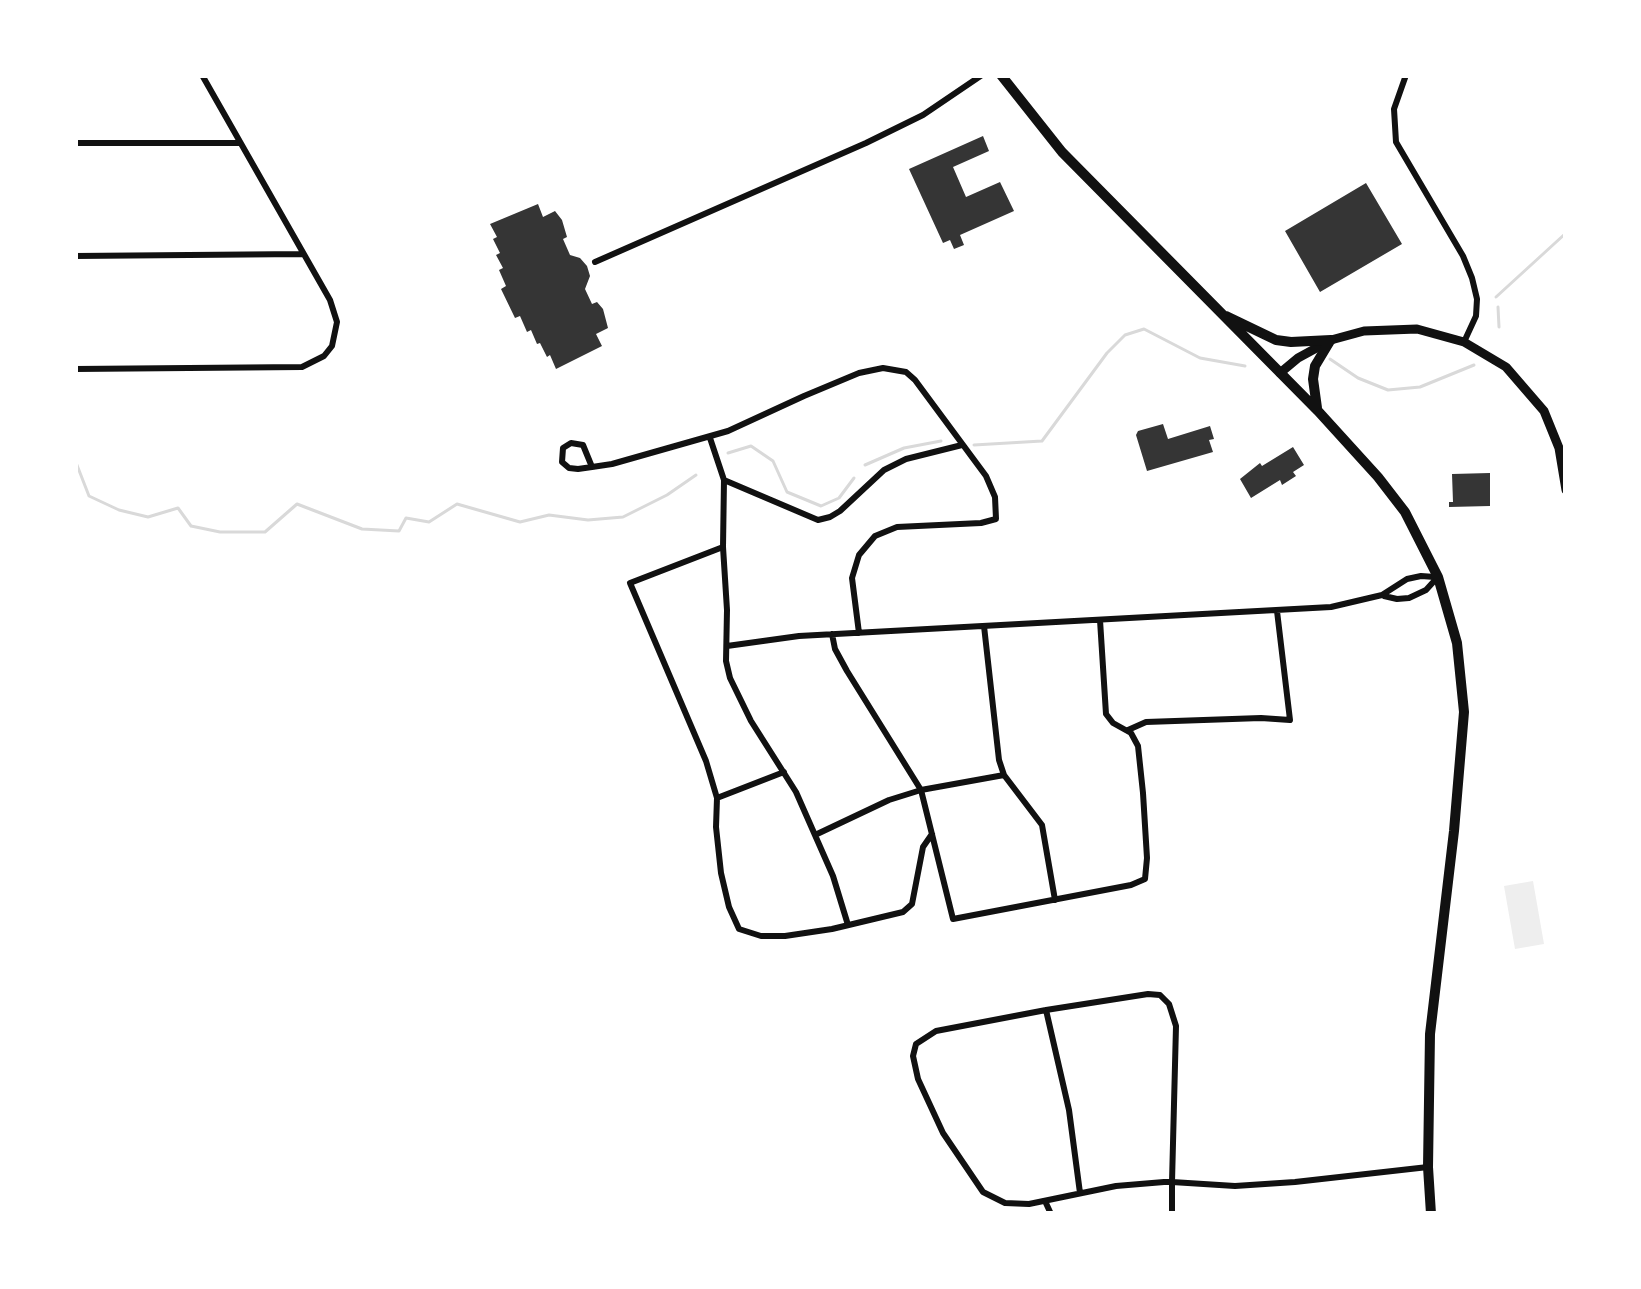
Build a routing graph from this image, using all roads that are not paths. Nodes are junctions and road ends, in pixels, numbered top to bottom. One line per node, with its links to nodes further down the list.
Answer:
1 (202, 75): 6 (street)
2 (982, 75): 9 (street)
3 (1001, 75): 10 (main road)
4 (1406, 75): 12 (street)
5 (75, 143): 6 (street)
6 (239, 143): 7 (street)
7 (303, 254): 8 (street); 13 (street)
8 (75, 256)
9 (595, 262)
10 (1220, 313): 11 (main road); 14 (main road)
11 (1331, 340): 12 (main road); 14 (main road); 15 (main road)
12 (1465, 342): 20 (main road)
13 (75, 369)
14 (1280, 373): 15 (main road)
15 (1318, 411): 22 (main road)
16 (710, 437): 17 (street); 18 (street); 19 (street)
17 (962, 445): 19 (street); 27 (street)
18 (592, 467): 18 (street)
19 (724, 480): 21 (street)
20 (1566, 490)
21 (723, 547): 29 (street); 34 (street)
22 (1438, 577): 23 (street); 23 (street); 40 (main road)
23 (1382, 595): 24 (street)
24 (1277, 611): 25 (street); 30 (street)
25 (1100, 620): 26 (street); 30 (street)
26 (984, 626): 27 (street); 32 (street)
27 (859, 633): 28 (street)
28 (832, 634): 29 (street); 33 (street)
29 (727, 646): 31 (street)
30 (1128, 730): 37 (street)
31 (784, 772): 34 (street); 36 (street)
32 (1004, 775): 33 (street); 37 (street)
33 (921, 790): 35 (street); 36 (street)
34 (717, 798): 38 (street)
35 (932, 834): 37 (street); 38 (street)
36 (815, 835): 38 (street)
37 (1055, 900)
38 (848, 925)
39 (1046, 1010): 41 (street); 42 (street); 43 (street)
40 (1428, 1167): 41 (street); 46 (main road)
41 (1172, 1182): 42 (street); 45 (street)
42 (1080, 1193): 43 (street)
43 (1045, 1201): 44 (street)
44 (1051, 1214)
45 (1172, 1214)
46 (1431, 1214)

